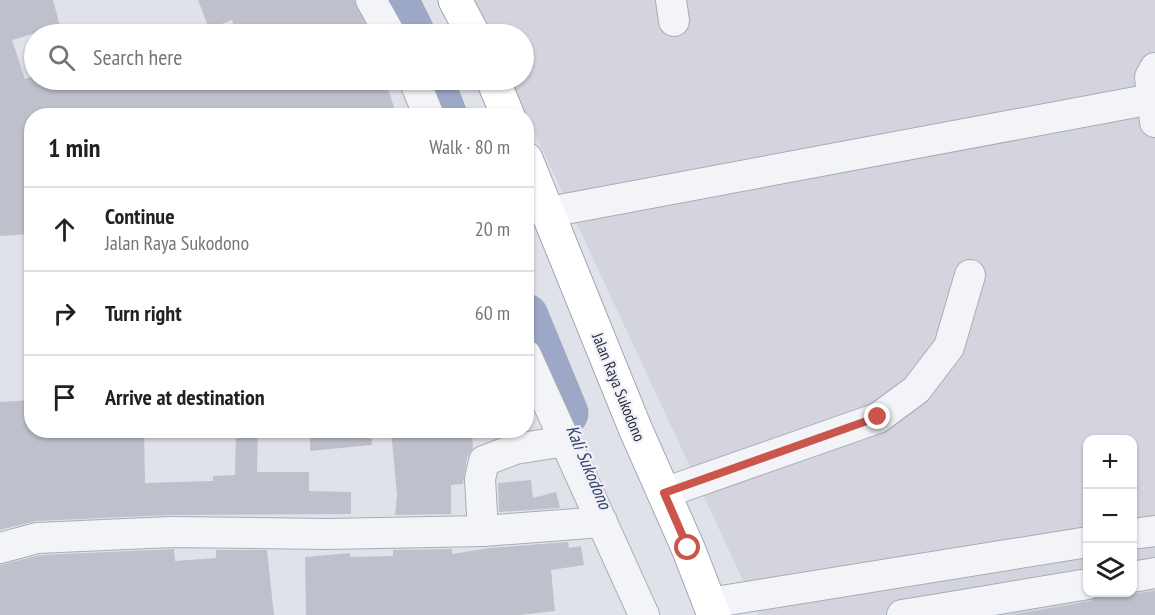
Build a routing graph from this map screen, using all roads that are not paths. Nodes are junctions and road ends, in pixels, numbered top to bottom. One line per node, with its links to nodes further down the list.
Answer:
1 (370, 0): 3 (street)
2 (455, 0): 4 (main road)
3 (384, 24)
4 (468, 24)
5 (1155, 68): 10 (street)
6 (418, 90): 8 (street)
7 (497, 90): 9 (main road)
8 (426, 108)
9 (505, 108)
10 (1153, 110): 12 (street)
11 (534, 177): 12 (main road, Jalan Raya Sukodono)
12 (549, 212): 16 (main road, Jalan Raya Sukodono)
13 (970, 275): 16 (street)
14 (534, 372): 15 (street)
15 (566, 441): 17 (street); 18 (street)
16 (664, 493): 26 (main road, Jalan Raya Sukodono)
17 (602, 522): 18 (street); 28 (street)
18 (483, 531): 22 (street)
19 (1155, 531): 20 (street)
20 (1137, 533)
21 (1083, 543): 26 (street)
22 (0, 548)
23 (1155, 573): 24 (street)
24 (1137, 576)
25 (1083, 585): 27 (street)
26 (711, 609)
27 (946, 612): 29 (street)
28 (644, 615)
29 (902, 615)

